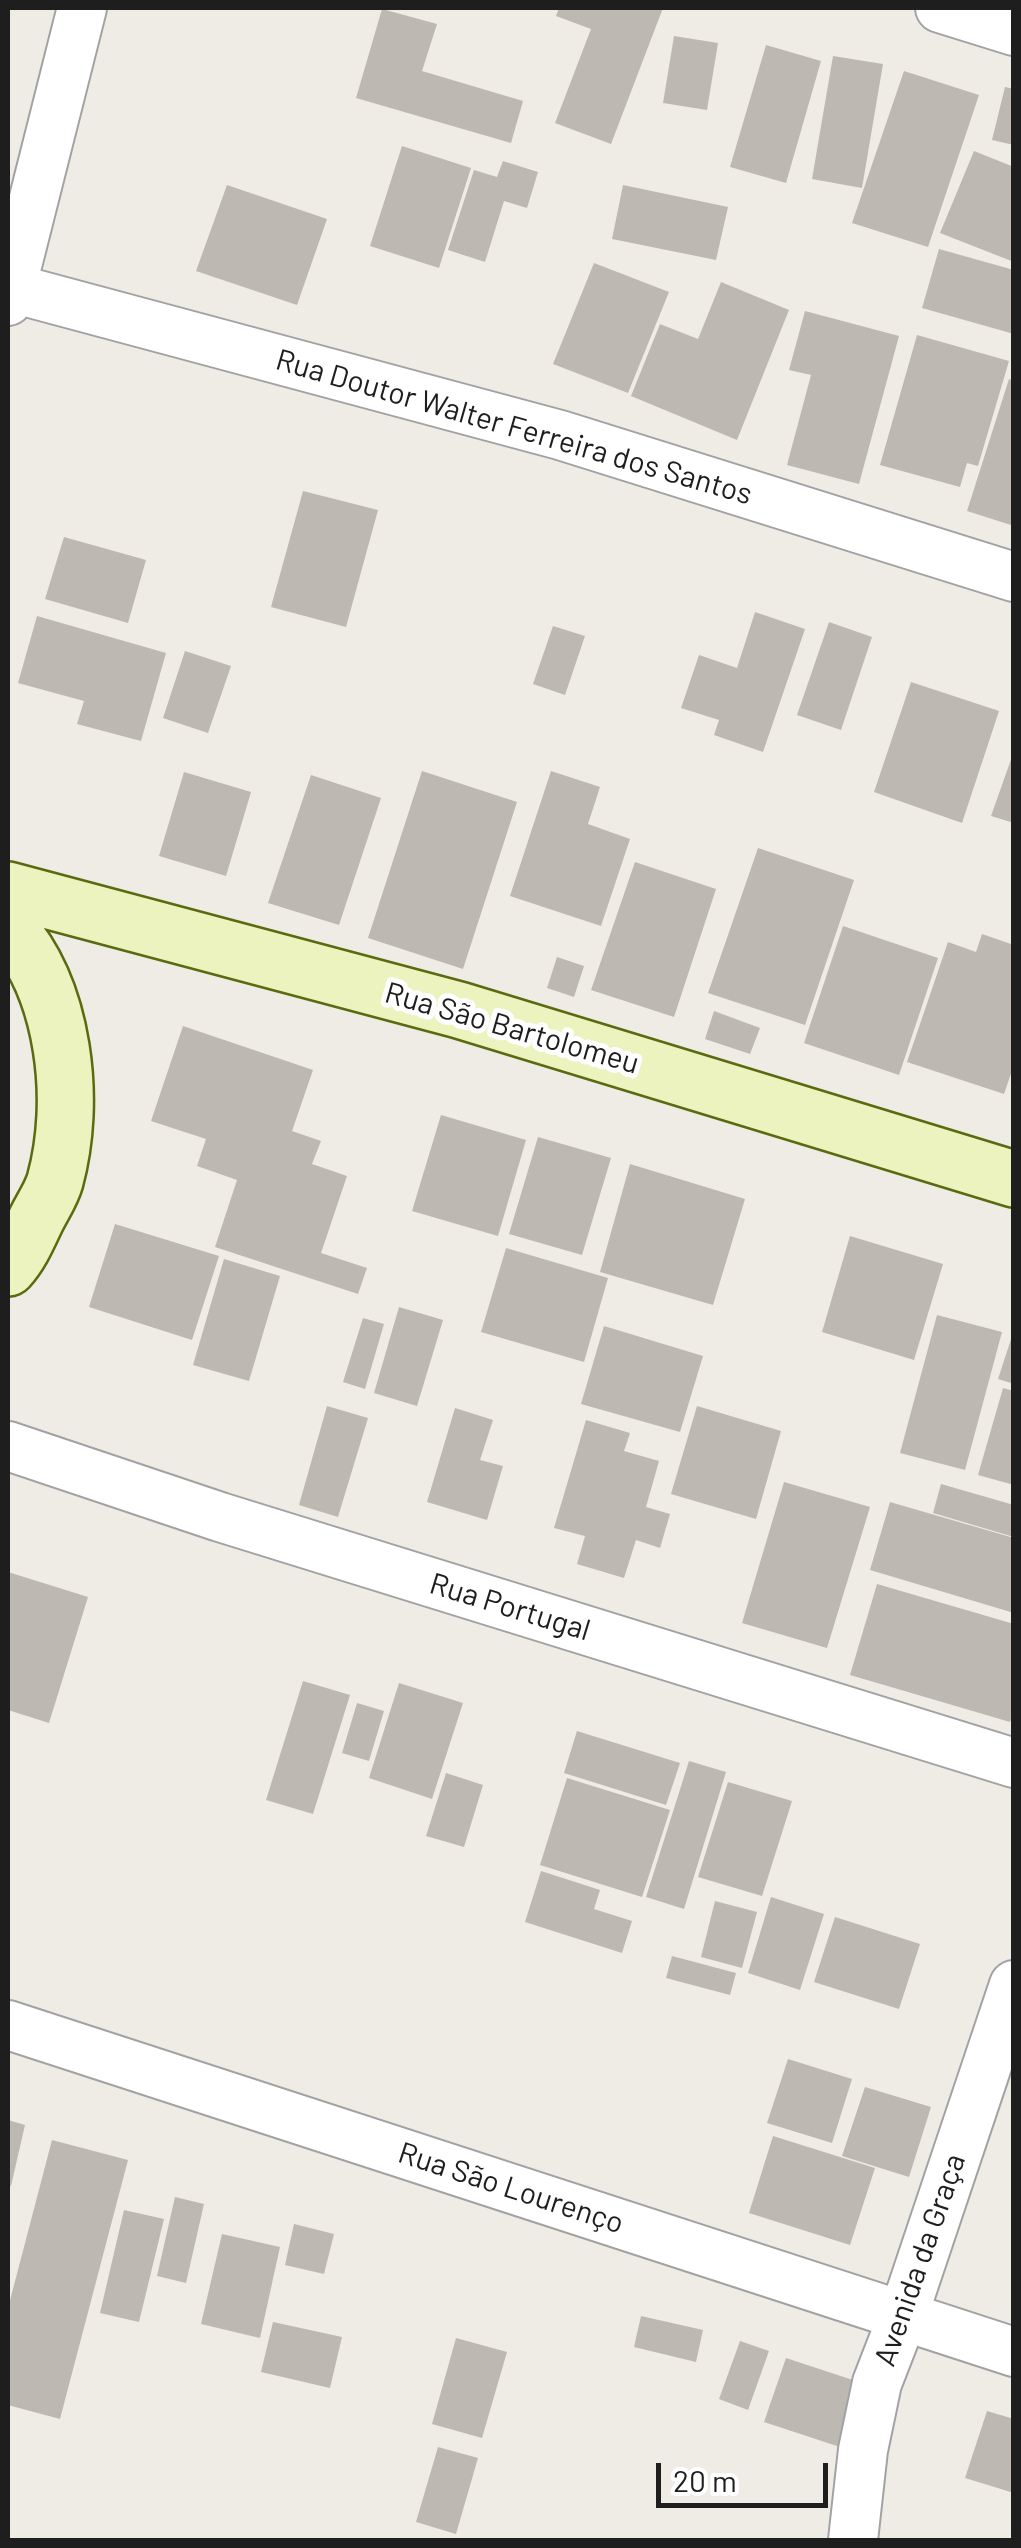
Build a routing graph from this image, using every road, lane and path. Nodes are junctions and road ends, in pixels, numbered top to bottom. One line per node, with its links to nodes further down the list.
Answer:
1 (82, 8): 4 (street)
2 (940, 8): 3 (street)
3 (1014, 31)
4 (10, 294): 5 (street, Rua Doutor Walter Ferreira dos Santos)
5 (1014, 576)
6 (8, 890): 8 (street, Rua São Bartolomeu)
7 (8, 927): 9 (street)
8 (1014, 1179)
9 (8, 1268)
10 (8, 1446): 11 (street, Rua Portugal)
11 (1014, 1763)
12 (1014, 1984): 14 (street, Avenida da Graça)
13 (8, 2025): 14 (street, Rua São Lourenço)
14 (903, 2316): 15 (street, Rua São Lourenço); 16 (street, Avenida da Graça)
15 (1014, 2352)
16 (852, 2540)

